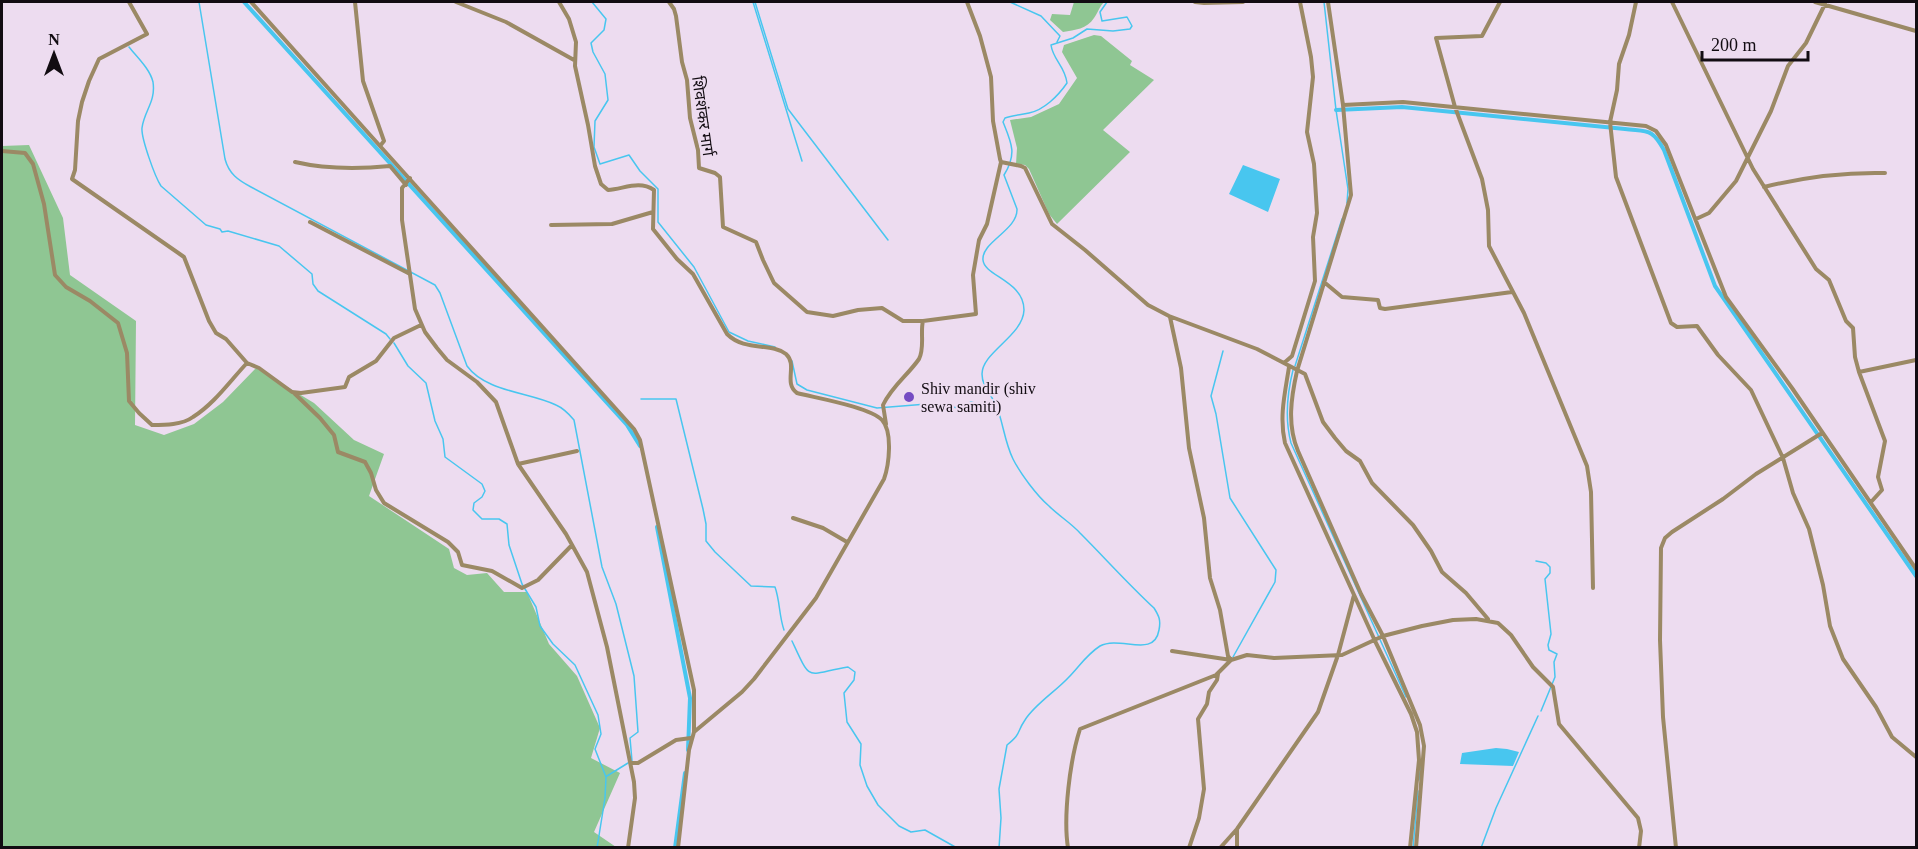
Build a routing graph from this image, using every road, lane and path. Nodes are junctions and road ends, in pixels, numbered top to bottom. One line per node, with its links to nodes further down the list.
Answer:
1 (129, 2): 41 (street)
2 (251, 2): 22 (street)
3 (355, 2): 22 (street)
4 (456, 2): 18 (street)
5 (559, 2): 18 (street)
6 (669, 2): 38 (street, शिवशंकर मार्ग)
7 (967, 2): 26 (street)
8 (1195, 2): 9 (street)
9 (1243, 2)
10 (1300, 2): 42 (street)
11 (1328, 2): 19 (street)
12 (1500, 2): 20 (street)
13 (1636, 2): 21 (street)
14 (1672, 2): 24 (street)
15 (1815, 2): 16 (street)
16 (1825, 4): 17 (street); 24 (street)
17 (1917, 31)
18 (574, 60): 30 (street)
19 (1343, 105): 20 (street); 35 (street)
20 (1455, 107): 21 (street); 36 (street)
21 (1610, 123): 31 (street); 49 (street)
22 (380, 146): 28 (street)
23 (2, 151): 41 (street)
24 (1748, 158): 29 (street); 31 (street)
25 (295, 162): 28 (street)
26 (1003, 163): 37 (street); 38 (street)
27 (1885, 173): 29 (street)
28 (408, 182): 34 (street); 65 (street)
29 (1764, 187): 44 (street)
30 (653, 212): 33 (street); 46 (street)
31 (1696, 219): 47 (street)
32 (310, 222): 34 (street)
33 (551, 225)
34 (410, 271): 39 (street)
35 (1324, 282): 36 (street); 43 (street)
36 (1512, 292): 56 (street)
37 (1170, 317): 42 (street); 63 (street)
38 (923, 321): 46 (street)
39 (421, 325): 45 (street); 50 (street)
40 (1917, 360): 44 (street)
41 (247, 363): 45 (street)
42 (1284, 363): 43 (street)
43 (1293, 369): 57 (street); 58 (street); 59 (street)
44 (1859, 372): 51 (street)
45 (292, 392): 54 (street)
46 (887, 428): 53 (street)
47 (1822, 433): 49 (street); 51 (street)
48 (577, 451): 50 (street)
49 (1783, 458): 67 (street); 79 (street)
50 (518, 464): 54 (street)
51 (1870, 502): 55 (street)
52 (793, 518): 53 (street)
53 (847, 542): 65 (street)
54 (572, 545): 68 (street)
55 (1917, 568)
56 (1593, 588)
57 (1354, 594): 60 (street); 62 (street)
58 (1488, 620): 59 (street); 78 (street)
59 (1383, 636): 60 (street); 77 (street)
60 (1375, 640): 62 (street); 76 (street)
61 (1172, 651): 63 (street)
62 (1338, 655): 63 (street); 69 (street)
63 (1231, 660): 64 (street)
64 (1218, 674): 72 (street); 73 (street)
65 (694, 732): 66 (street)
66 (691, 738): 68 (street); 71 (street)
67 (1917, 757)
68 (631, 764): 70 (street)
69 (1237, 829): 74 (street); 75 (street)
70 (628, 848)
71 (678, 848)
72 (1068, 848)
73 (1189, 848)
74 (1220, 848)
75 (1237, 848)
76 (1410, 848)
77 (1416, 848)
78 (1639, 848)
79 (1676, 848)

